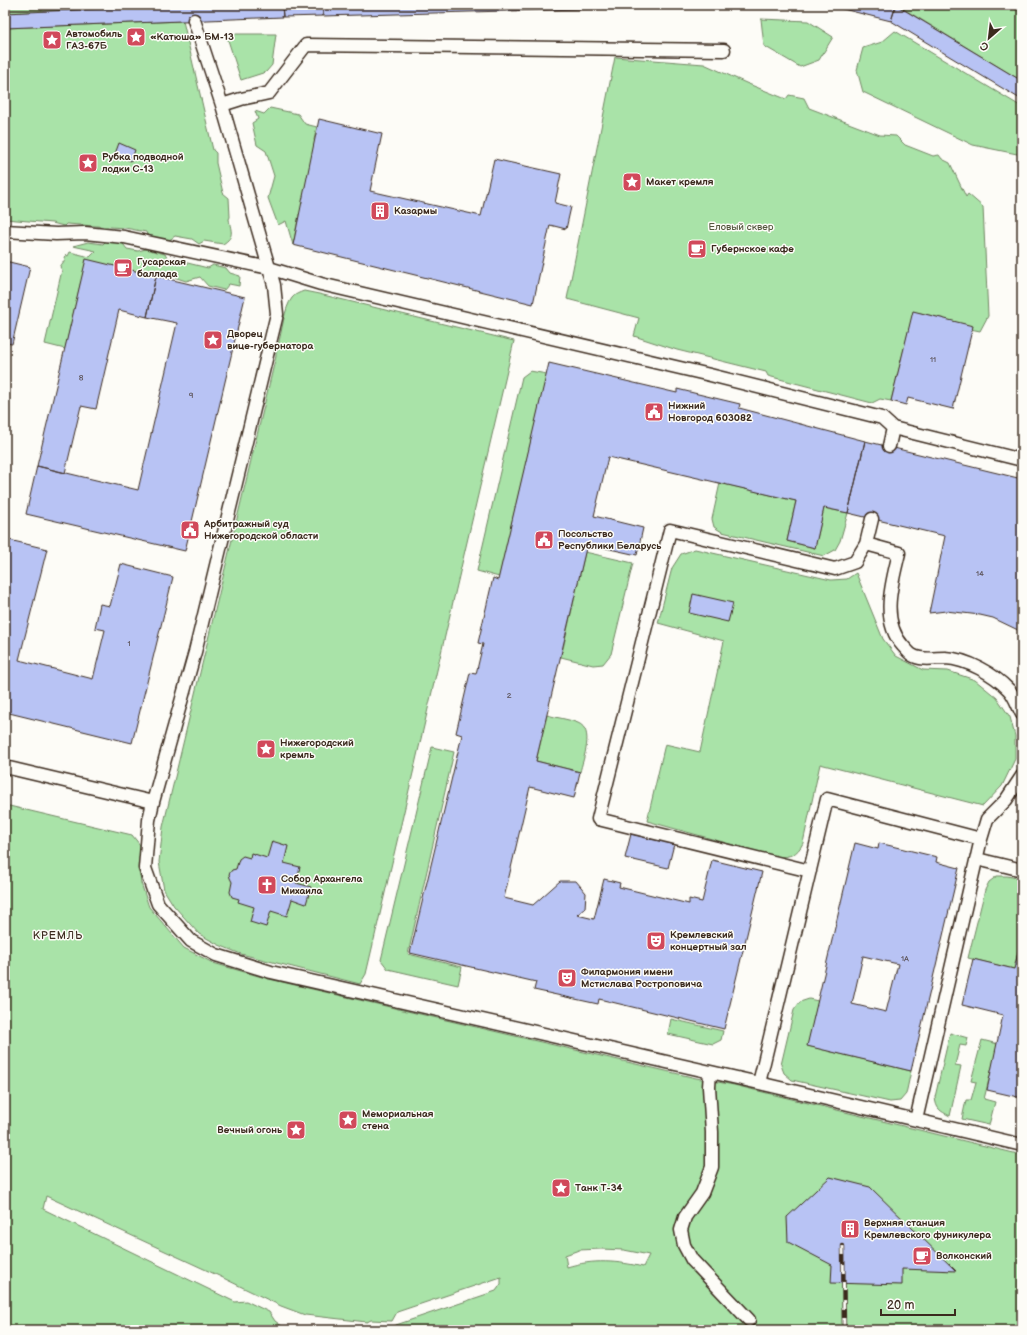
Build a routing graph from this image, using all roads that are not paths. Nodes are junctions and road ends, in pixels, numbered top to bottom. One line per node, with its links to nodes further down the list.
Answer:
1 (194, 20): 3 (lane)
2 (724, 50): 3 (lane)
3 (222, 105): 5 (lane)
4 (5, 231): 5 (lane)
5 (269, 268): 6 (lane); 14 (lane)
6 (893, 428): 7 (lane); 8 (lane)
7 (889, 446)
8 (1022, 460)
9 (872, 519): 10 (lane)
10 (866, 544): 11 (lane); 18 (lane)
11 (1022, 714)
12 (5, 768): 14 (lane)
13 (1022, 776): 15 (lane)
14 (153, 802): 19 (lane)
15 (981, 839): 16 (lane); 18 (lane)
16 (977, 859): 17 (lane); 21 (lane)
17 (1022, 870)
18 (810, 871): 20 (lane)
19 (710, 1072): 20 (lane); 23 (lane)
20 (759, 1083): 21 (lane)
21 (916, 1120): 22 (lane)
22 (1022, 1145)
23 (749, 1320)

